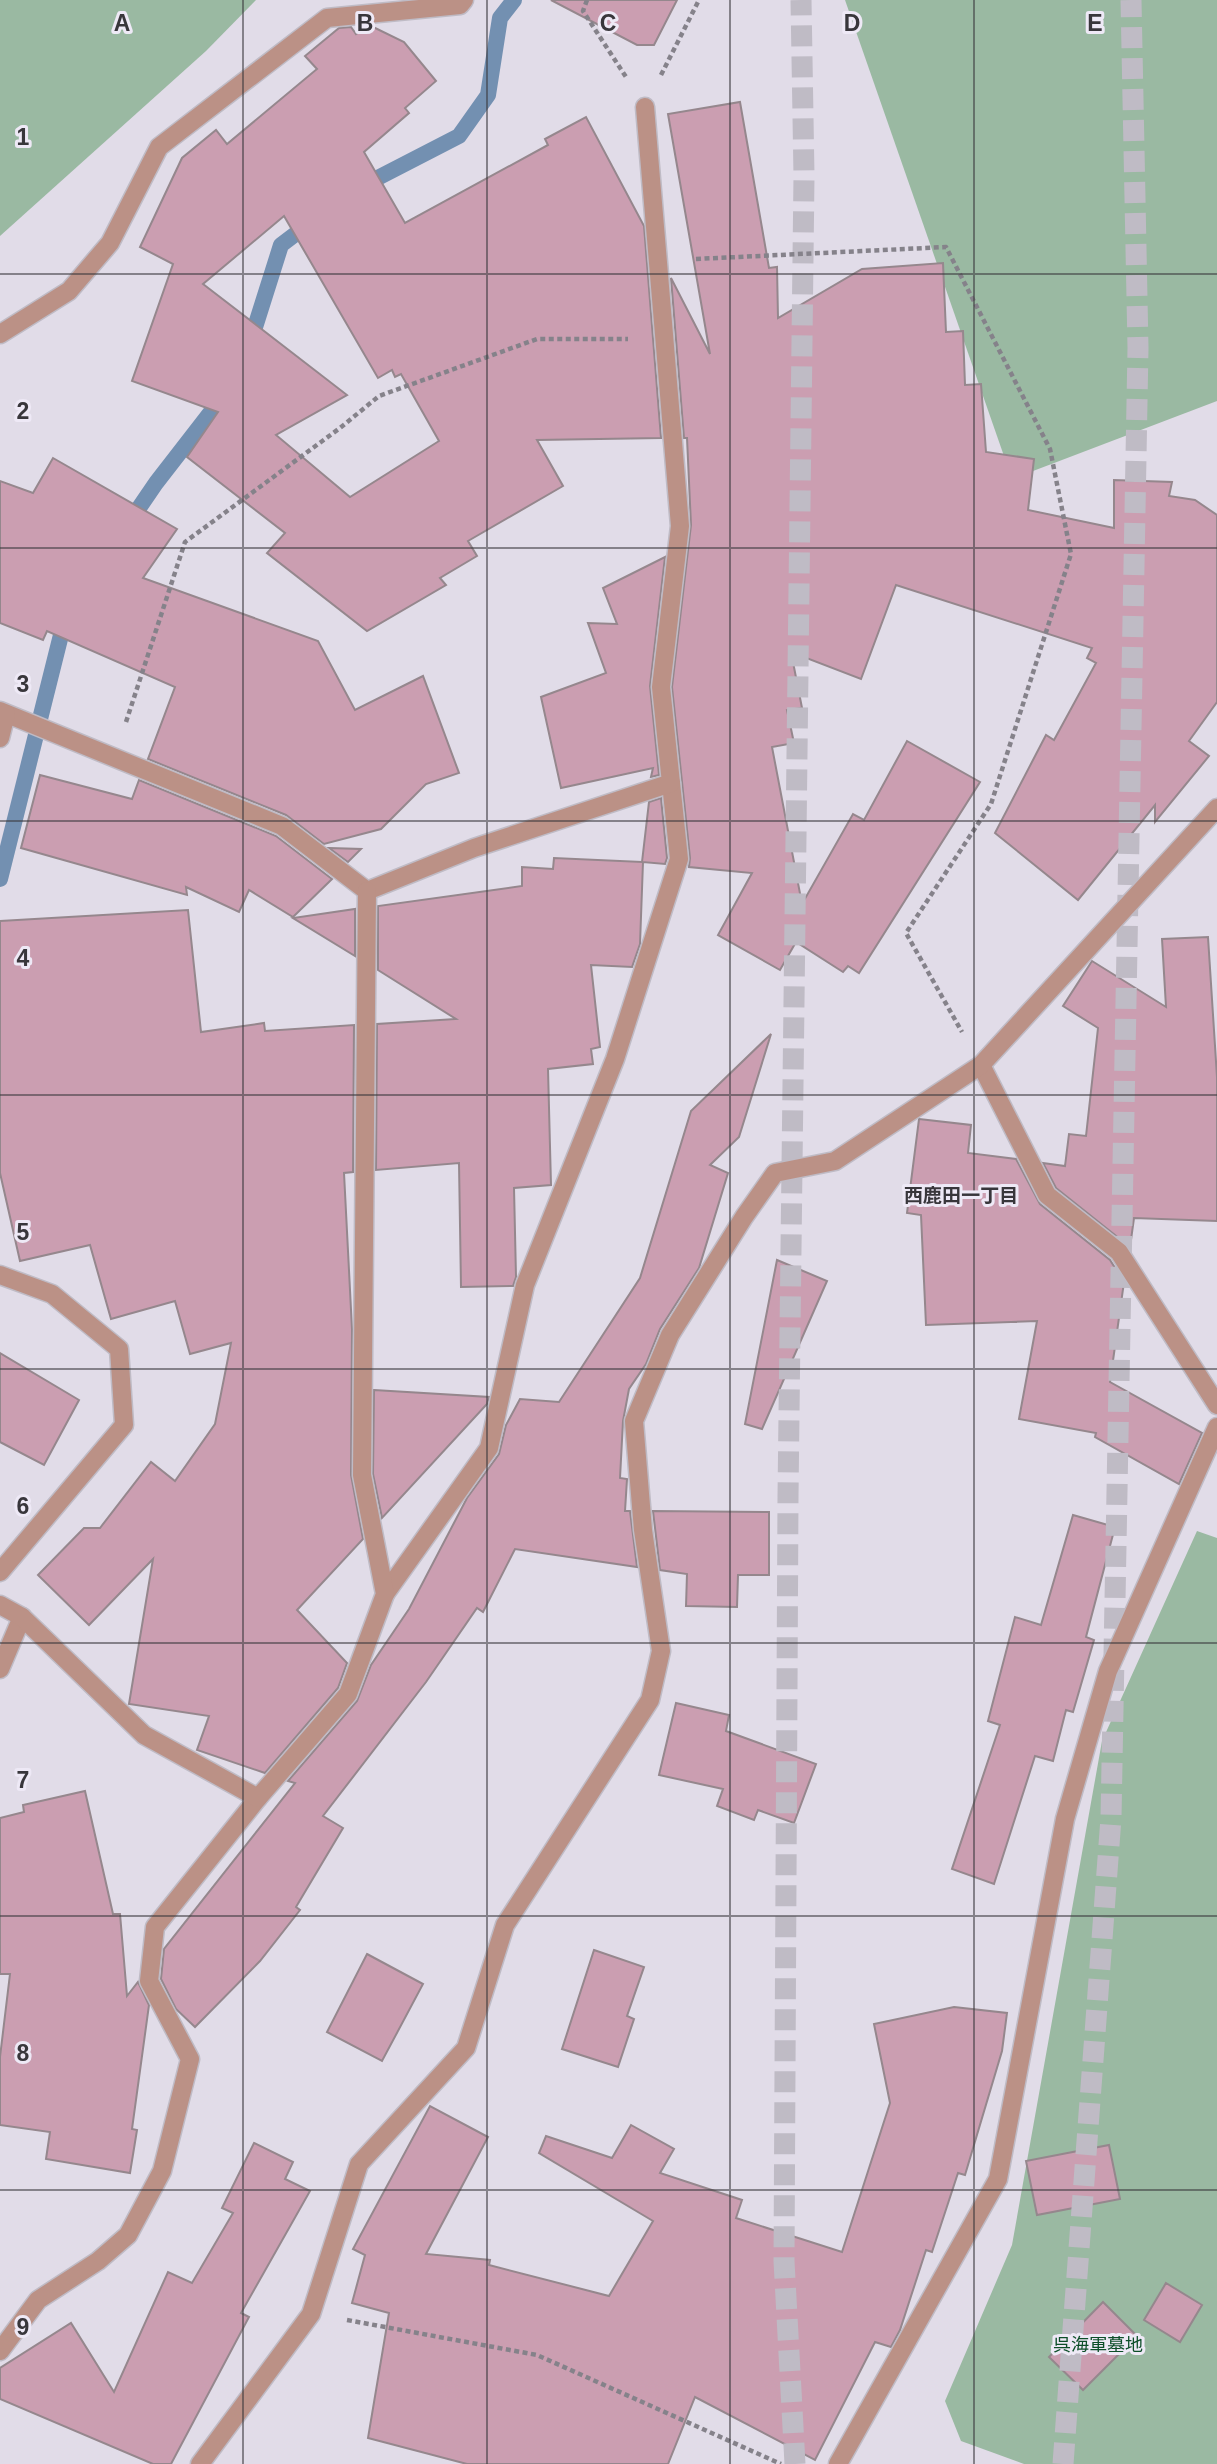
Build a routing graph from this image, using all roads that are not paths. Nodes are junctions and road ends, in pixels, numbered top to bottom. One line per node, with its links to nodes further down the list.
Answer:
1 (464, 0): 3 (street)
2 (645, 107): 6 (street)
3 (0, 334)
4 (3, 713): 5 (street); 8 (street)
5 (0, 738)
6 (671, 783): 8 (street); 14 (street)
7 (1217, 808): 9 (street)
8 (367, 891): 14 (street)
9 (981, 1065): 11 (street); 20 (street)
10 (0, 1276): 13 (street)
11 (1217, 1405)
12 (1217, 1427): 21 (street)
13 (0, 1572)
14 (385, 1594): 18 (street)
15 (0, 1605): 16 (street)
16 (22, 1617): 17 (street); 18 (street)
17 (0, 1669)
18 (258, 1798): 19 (street)
19 (0, 2351)
20 (200, 2464)
21 (838, 2464)

